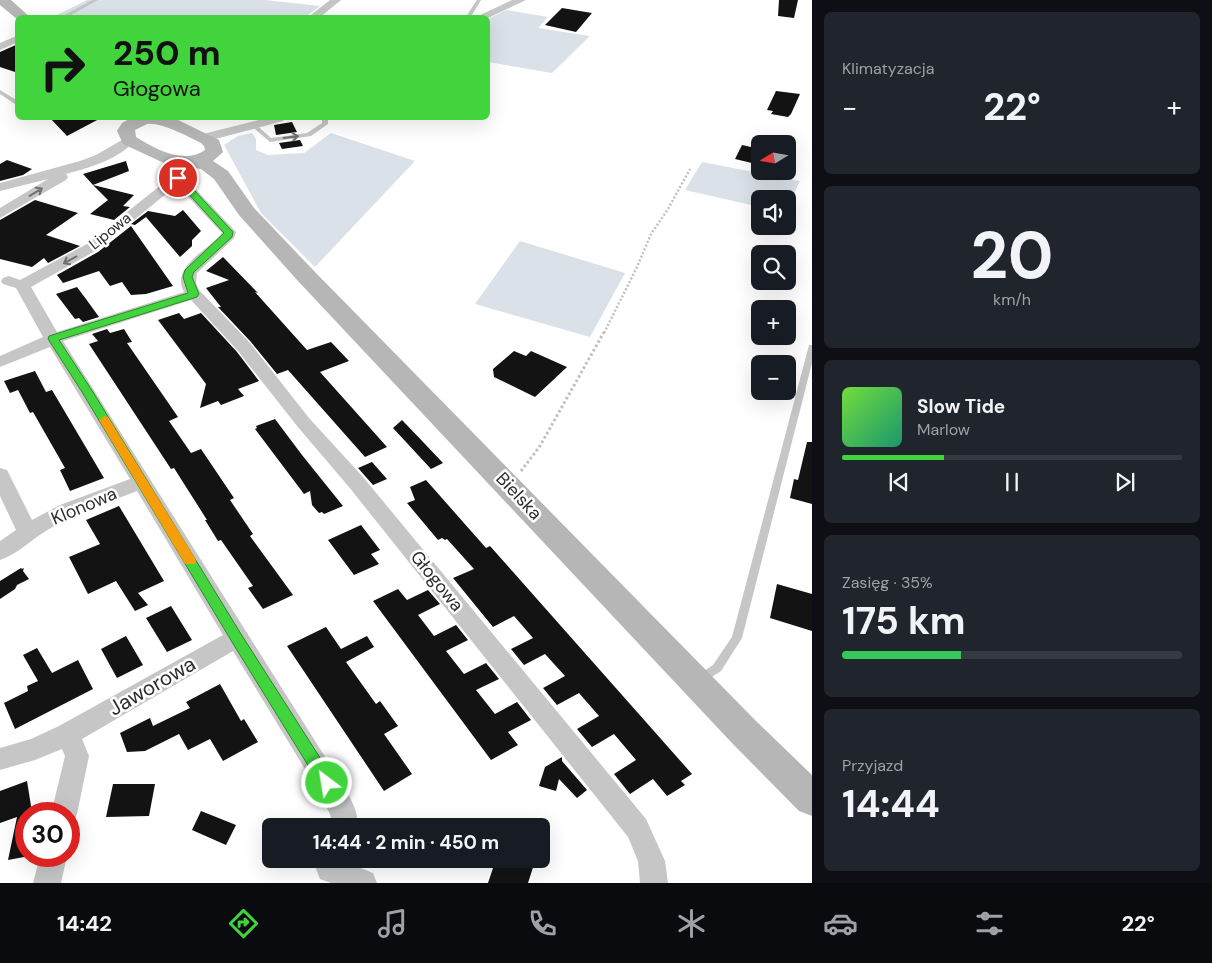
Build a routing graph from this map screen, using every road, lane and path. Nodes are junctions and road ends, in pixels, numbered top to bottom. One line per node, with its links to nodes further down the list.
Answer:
1 (3, 0): 6 (main road)
2 (96, 0): 7 (lane)
3 (336, 0): 8 (street)
4 (480, 0): 9 (lane)
5 (521, 0): 10 (street)
6 (20, 15)
7 (67, 15)
8 (316, 15)
9 (468, 15)
10 (486, 15)
11 (14, 40): 12 (street)
12 (0, 47)
13 (0, 92): 14 (lane)
14 (15, 102)
15 (162, 120): 20 (main road)
16 (166, 120): 22 (main road)
17 (270, 120): 19 (street)
18 (325, 120): 19 (lane, one-way to 18)
19 (252, 124): 21 (street)
20 (132, 132): 23 (main road, Bielska); 24 (street)
21 (230, 132): 22 (street)
22 (210, 145): 23 (main road); 27 (main road, Bielska)
23 (182, 167): 27 (main road, Bielska); 29 (street); 30 (street, Lipowa, one-way to 30)
24 (72, 168): 26 (street); 28 (street, one-way to 24)
25 (690, 169): 34 (path)
26 (0, 187)
27 (231, 187): 34 (main road, Bielska)
28 (0, 214)
29 (194, 294): 30 (street); 49 (street, Głogowa)
30 (53, 339): 32 (street); 35 (street, Lipowa)
31 (812, 346): 39 (lane)
32 (0, 362)
33 (0, 475): 36 (street)
34 (505, 481): 39 (main road, Bielska)
35 (141, 482): 36 (street, Klonowa); 38 (street, Lipowa)
36 (27, 532): 37 (street, Klonowa)
37 (0, 552)
38 (236, 638): 40 (street, Jaworowa); 44 (street, Lipowa)
39 (696, 682): 42 (main road, Bielska)
40 (68, 734): 41 (street, Jaworowa); 43 (street)
41 (0, 759)
42 (812, 799)
43 (67, 802)
44 (344, 818)
45 (52, 867): 47 (street)
46 (329, 870): 48 (street)
47 (48, 883)
48 (363, 883)
49 (654, 883)

